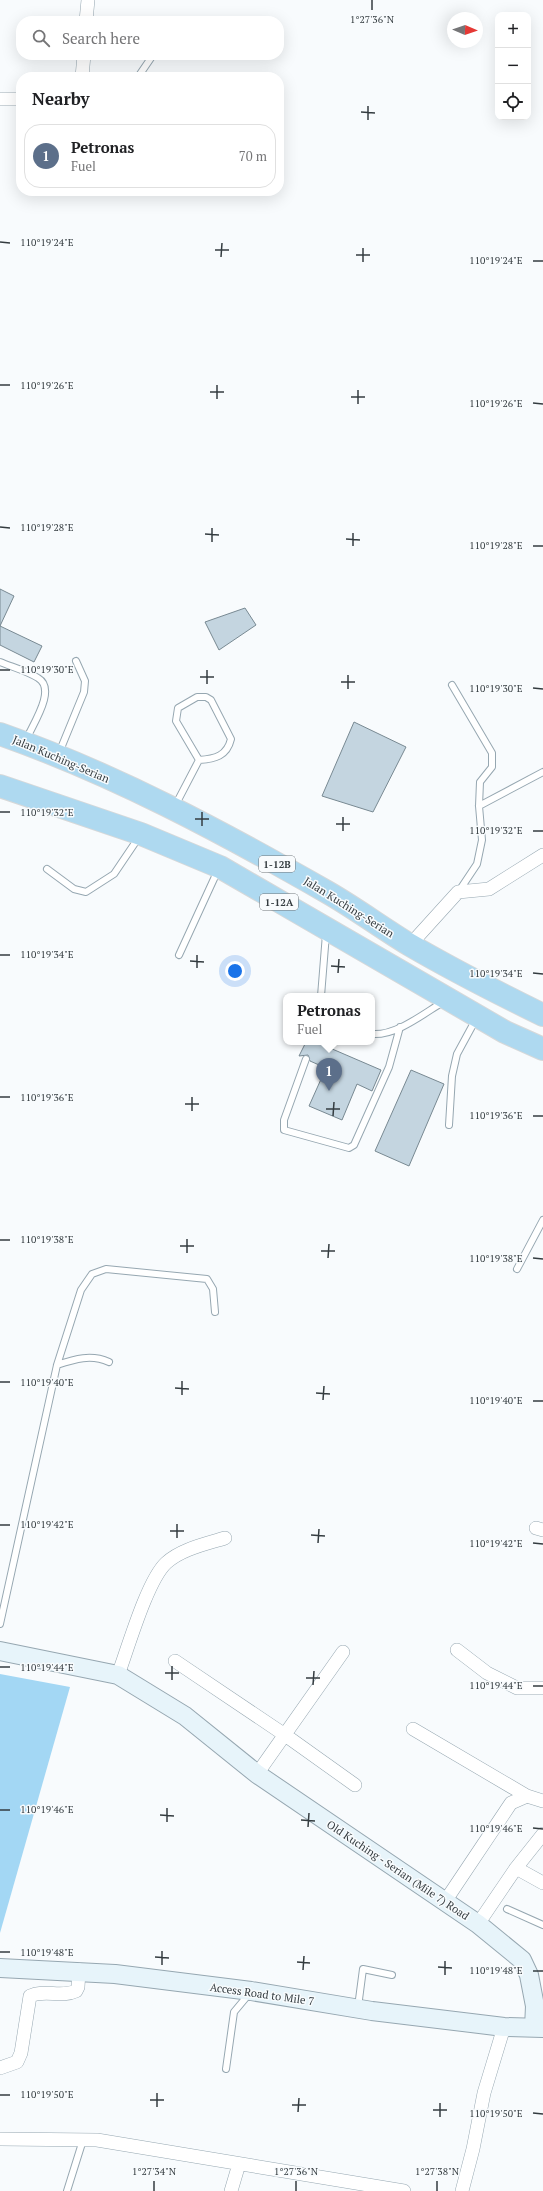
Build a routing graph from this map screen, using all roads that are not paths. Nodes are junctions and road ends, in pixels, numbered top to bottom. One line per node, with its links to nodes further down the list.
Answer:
1 (88, 0): 2 (street)
2 (86, 16)
3 (84, 60): 5 (street)
4 (150, 60): 6 (lane)
5 (82, 72)
6 (141, 72)
7 (0, 98): 8 (street)
8 (16, 99)
9 (76, 661): 14 (lane)
10 (0, 662): 13 (lane)
11 (452, 685): 18 (lane)
12 (0, 734): 13 (highway, Jalan Kuching-Serian / 1-12B)
13 (25, 743): 14 (highway, Jalan Kuching-Serian / 1-12B)
14 (58, 756): 19 (highway, Jalan Kuching-Serian / 1-12B)
15 (200, 760): 15 (lane); 19 (lane)
16 (543, 772): 18 (lane)
17 (0, 786): 20 (highway, 1-12A)
18 (479, 806): 24 (lane)
19 (174, 809): 26 (highway, Jalan Kuching-Serian / 1-12B)
20 (141, 834): 22 (highway, 1-12A); 23 (lane)
21 (543, 855): 24 (street)
22 (220, 867): 25 (highway, 1-12A); 27 (lane)
23 (47, 868)
24 (458, 892): 26 (street)
25 (326, 930): 28 (lane); 29 (highway, 1-12A)
26 (410, 944): 30 (highway, Jalan Kuching-Serian / 1-12B)
27 (179, 955)
28 (321, 993)
29 (448, 999): 31 (highway, 1-12A); 32 (lane)
30 (543, 1015)
31 (477, 1016): 34 (highway, 1-12A); 36 (lane)
32 (400, 1027): 33 (lane); 35 (lane)
33 (375, 1034)
34 (543, 1049)
35 (306, 1059)
36 (449, 1126)
37 (543, 1220): 38 (lane)
38 (517, 1269)
39 (215, 1312): 41 (lane)
40 (109, 1362): 41 (lane)
41 (57, 1365): 43 (lane)
42 (225, 1538): 48 (street)
43 (0, 1624)
44 (0, 1648): 48 (street, Old Kuching - Serian (Mile 7) Road)
45 (457, 1650): 49 (street)
46 (343, 1652): 51 (street)
47 (175, 1661): 51 (street)
48 (118, 1675): 52 (street, Old Kuching - Serian (Mile 7) Road)
49 (543, 1688)
50 (413, 1729): 54 (street)
51 (285, 1734): 52 (street); 53 (street)
52 (257, 1774): 59 (street, Old Kuching - Serian (Mile 7) Road)
53 (355, 1785)
54 (527, 1796): 55 (street); 59 (street)
55 (543, 1801)
56 (543, 1834): 57 (street)
57 (516, 1868): 58 (street); 61 (street)
58 (543, 1883)
59 (444, 1903): 61 (street, Old Kuching - Serian (Mile 7) Road)
60 (507, 1909): 62 (lane)
61 (478, 1924): 69 (street, Old Kuching - Serian (Mile 7) Road)
62 (543, 1925)
63 (0, 1968): 64 (street, Access Road to Mile 7)
64 (80, 1970): 66 (street, Access Road to Mile 7); 70 (street)
65 (392, 1975): 67 (lane)
66 (251, 1991): 67 (street, Access Road to Mile 7); 71 (lane)
67 (357, 2008): 68 (street, Access Road to Mile 7)
68 (504, 2027): 69 (street, Access Road to Mile 7); 78 (street)
69 (533, 2028)
70 (0, 2068)
71 (226, 2069)
72 (0, 2139): 73 (street)
73 (84, 2140): 74 (street); 75 (lane)
74 (239, 2164): 76 (street); 77 (street)
75 (67, 2191)
76 (232, 2191)
77 (404, 2191)
78 (462, 2191)

